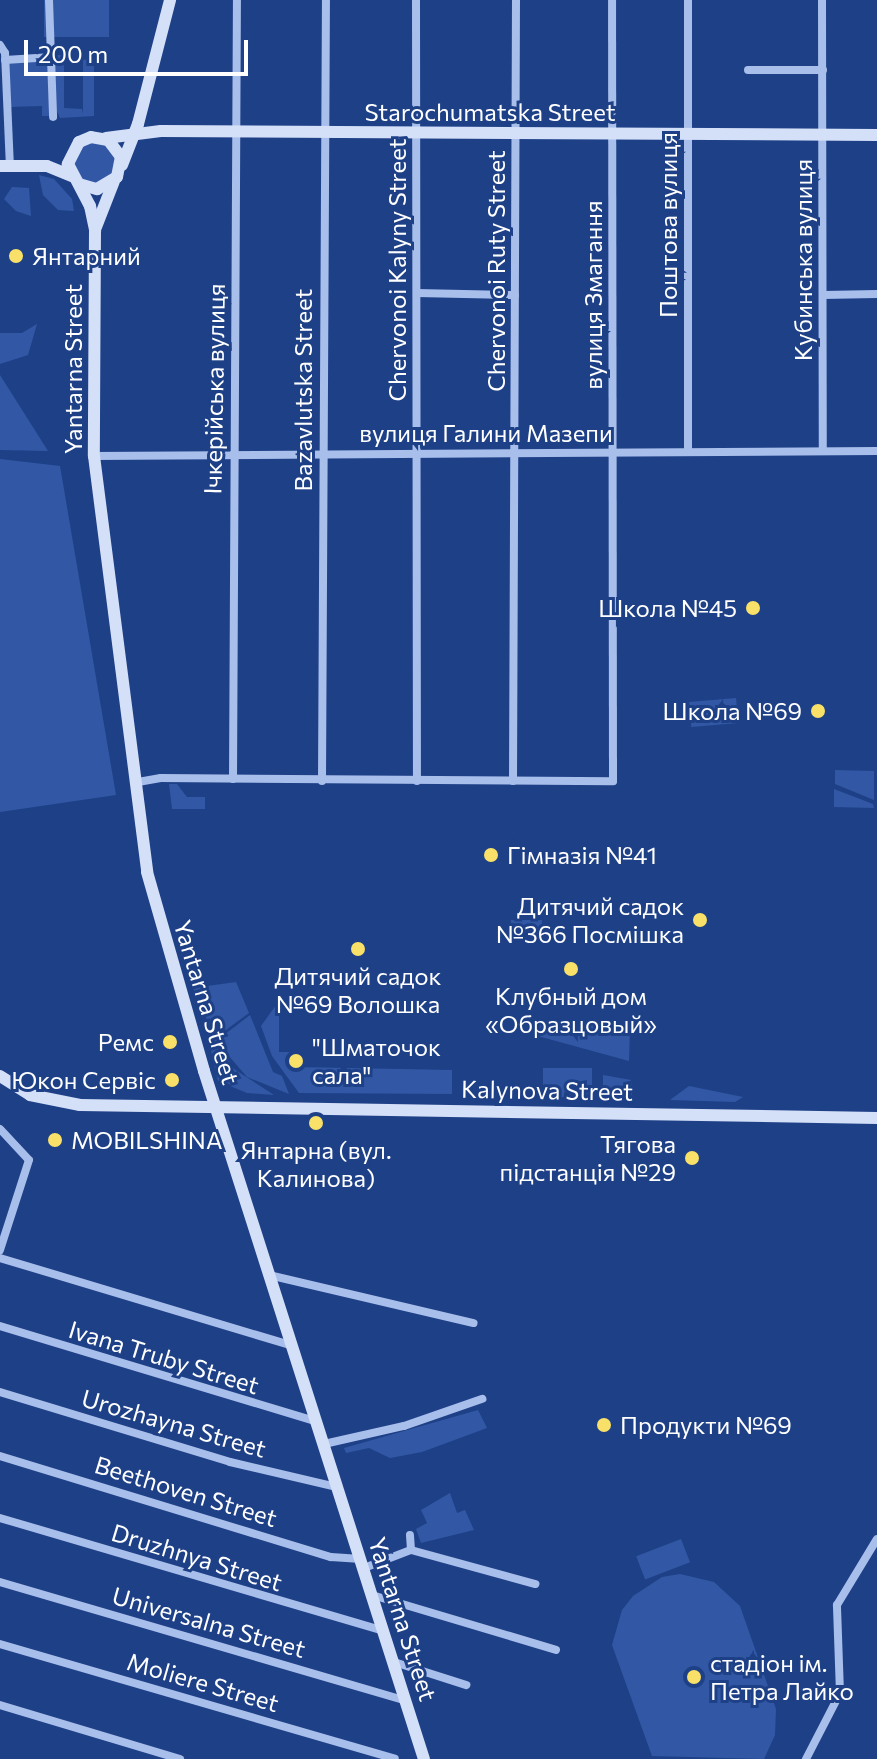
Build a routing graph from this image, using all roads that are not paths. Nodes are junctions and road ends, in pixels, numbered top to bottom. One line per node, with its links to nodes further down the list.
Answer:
1 (49, 0): 11 (street)
2 (170, 0): 21 (main road)
3 (237, 0): 16 (street, Ічкерійська вулиця)
4 (326, 0): 17 (street, Bazavlutska Street)
5 (416, 0): 18 (street, Chervonoi Kalyny Street)
6 (516, 0): 19 (street, Chervonoi Ruty Street)
7 (612, 0): 20 (street, вулиця Змагання)
8 (688, 0): 22 (street, Поштова вулиця)
9 (822, 0): 14 (street, Кубинська вулиця)
10 (0, 45): 12 (street)
11 (52, 57): 12 (street); 15 (street)
12 (5, 60): 28 (street)
13 (748, 70): 14 (street)
14 (823, 70): 23 (street, Кубинська вулиця)
15 (53, 117)
16 (236, 132): 17 (main road, Starochumatska Street); 21 (main road, Starochumatska Street); 40 (street, Ічкерійська вулиця)
17 (325, 133): 18 (main road, Starochumatska Street); 41 (street, Bazavlutska Street)
18 (416, 133): 19 (main road, Starochumatska Street); 33 (street, Chervonoi Kalyny Street)
19 (516, 134): 20 (main road, Starochumatska Street); 35 (street, Chervonoi Ruty Street)
20 (612, 134): 22 (main road, Starochumatska Street); 44 (street, вулиця Змагання)
21 (135, 135): 25 (main road, Starochumatska Street); 29 (main road)
22 (687, 135): 23 (main road, Starochumatska Street); 38 (street, Поштова вулиця)
23 (823, 135): 24 (main road, Starochumatska Street); 36 (street, Кубинська вулиця)
24 (877, 135)
25 (103, 138): 26 (main road, Starochumatska Street); 29 (main road)
26 (74, 146): 27 (main road, Starochumatska Street); 30 (main road)
27 (35, 164): 28 (main road, Starochumatska Street); 30 (main road, Starochumatska Street)
28 (5, 166)
29 (121, 168): 31 (main road)
30 (76, 180): 31 (main road, Starochumatska Street); 32 (main road, Yantarna Street)
31 (114, 181): 32 (main road, Yantarna Street)
32 (95, 230): 45 (main road, Yantarna Street)
33 (417, 293): 35 (street); 43 (street, Chervonoi Kalyny Street)
34 (877, 294): 36 (street)
35 (515, 295): 42 (street, Chervonoi Ruty Street)
36 (823, 295): 37 (street, Кубинська вулиця)
37 (823, 450): 38 (street, вулиця Галини Мазепи); 39 (street, вулиця Галини Мазепи)
38 (688, 451): 44 (street, вулиця Галини Мазепи)
39 (877, 451)
40 (234, 453): 41 (street, вулиця Галини Мазепи); 45 (street, вулиця Галини Мазепи); 46 (street, Ічкерійська вулиця)
41 (322, 453): 43 (street, вулиця Галини Мазепи); 47 (street, Bazavlutska Street)
42 (517, 453): 43 (street, вулиця Галини Мазепи); 44 (street, вулиця Галини Мазепи); 49 (street, Chervonoi Ruty Street)
43 (417, 454): 48 (street, Chervonoi Kalyny Street)
44 (614, 454): 49 (street, вулиця Змагання)
45 (94, 456): 50 (main road, Yantarna Street)
46 (233, 779): 47 (street); 50 (street)
47 (322, 781): 48 (street)
48 (417, 781): 49 (street)
49 (513, 781)
50 (138, 782): 52 (main road, Yantarna Street)
51 (0, 1076): 52 (main road, Kalynova Street)
52 (216, 1107): 53 (main road, Kalynova Street); 57 (main road, Yantarna Street)
53 (877, 1118)
54 (0, 1129): 55 (street)
55 (0, 1250)
56 (0, 1258): 60 (street)
57 (273, 1276): 58 (street); 60 (main road, Yantarna Street)
58 (474, 1323)
59 (0, 1326): 63 (street, Ivana Truby Street)
60 (294, 1346): 63 (main road, Yantarna Street)
61 (0, 1392): 66 (street, Urozhayna Street)
62 (482, 1399): 64 (street)
63 (317, 1422): 64 (main road, Yantarna Street)
64 (324, 1444): 66 (main road, Yantarna Street)
65 (0, 1456): 71 (street, Beethoven Street)
66 (337, 1487): 71 (main road, Yantarna Street)
67 (0, 1518): 75 (street, Druzhnya Street)
68 (410, 1535): 70 (street)
69 (877, 1539): 85 (street)
70 (411, 1550): 71 (street); 73 (street)
71 (362, 1564): 74 (main road, Yantarna Street)
72 (0, 1582): 80 (street, Universalna Street)
73 (535, 1584)
74 (372, 1595): 75 (main road, Yantarna Street); 77 (street)
75 (384, 1631): 78 (main road, Yantarna Street)
76 (0, 1644): 83 (street, Moliere Street)
77 (556, 1650)
78 (394, 1662): 79 (street); 80 (main road, Yantarna Street)
79 (466, 1685)
80 (406, 1701): 84 (main road, Yantarna Street)
81 (0, 1705): 82 (street)
82 (180, 1759)
83 (395, 1759)
84 (424, 1759)
85 (806, 1759)

